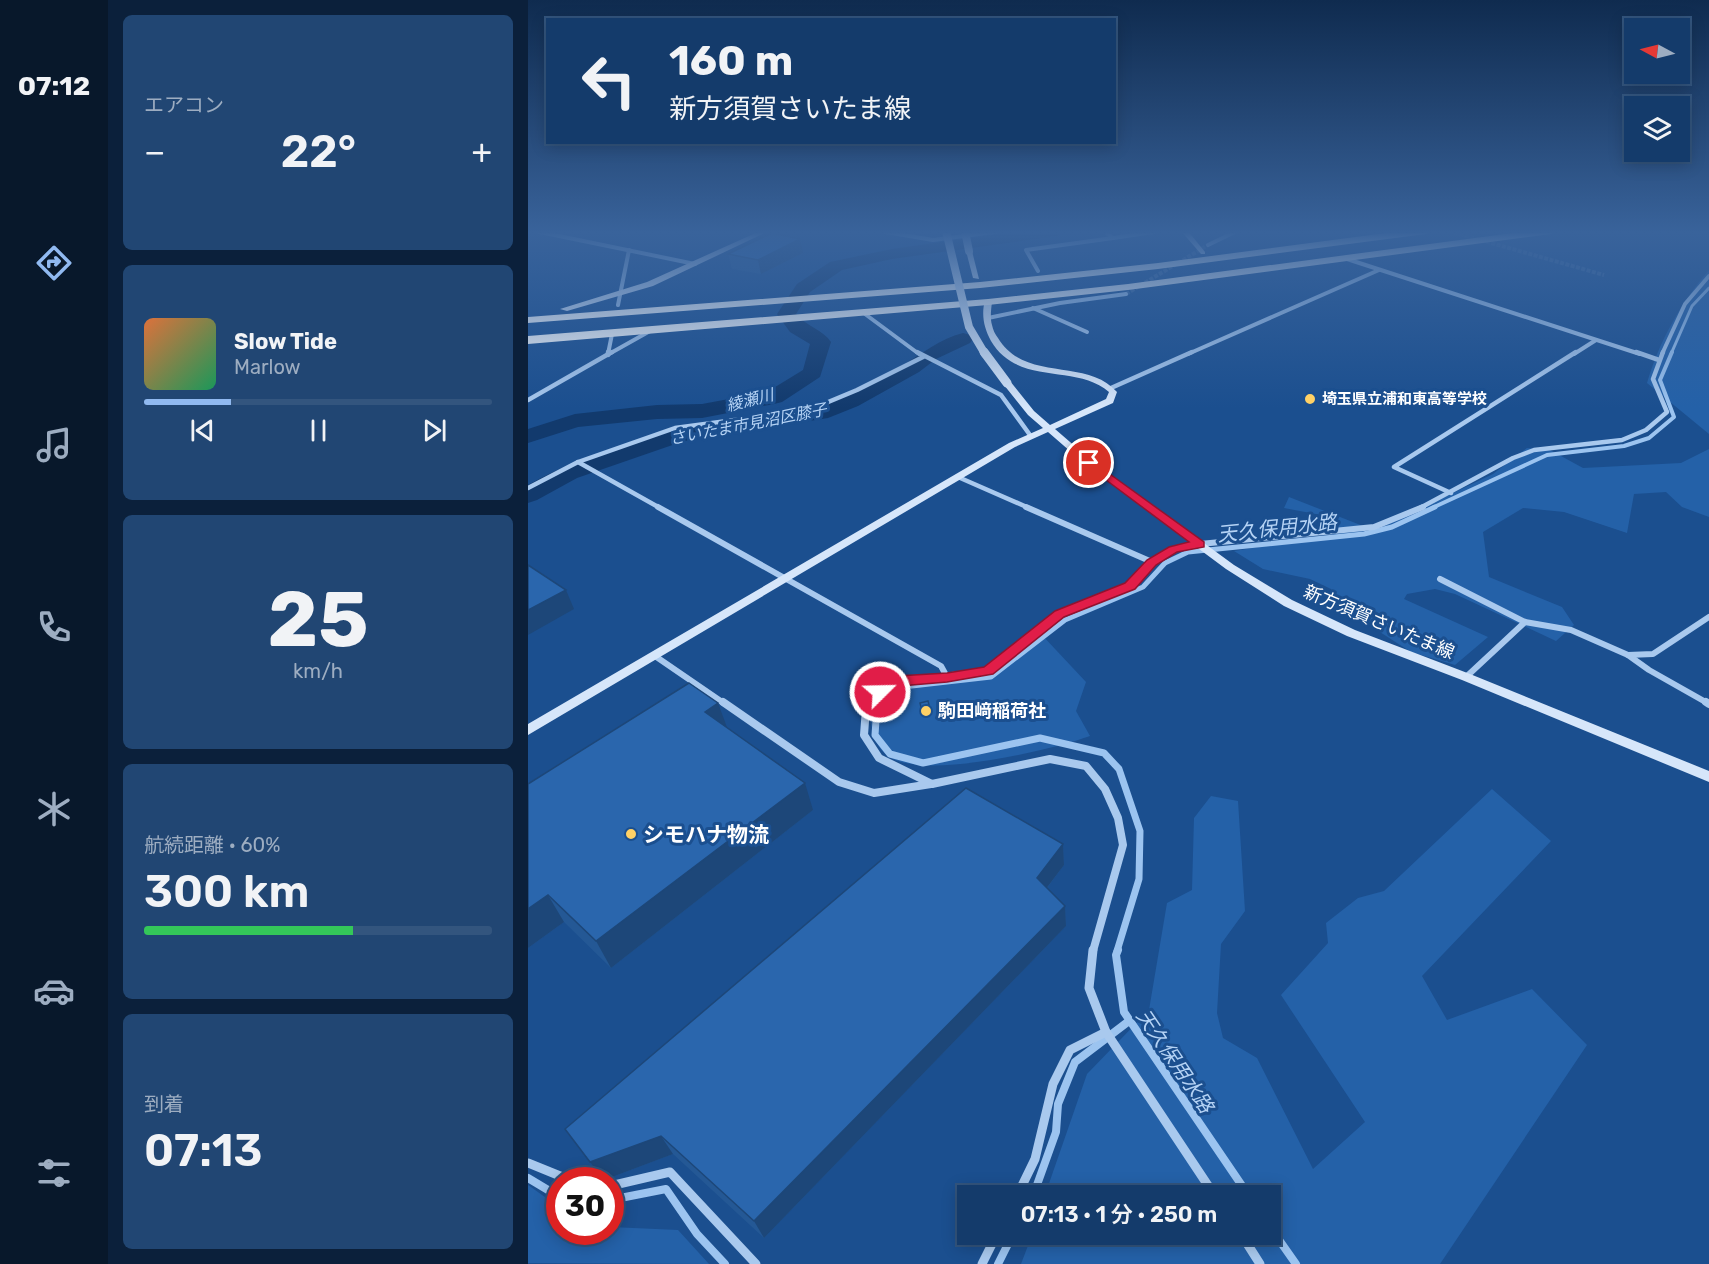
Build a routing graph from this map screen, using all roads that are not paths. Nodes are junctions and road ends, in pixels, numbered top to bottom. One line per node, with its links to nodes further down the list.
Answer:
1 (621, 290): 12 (street)
2 (638, 290): 12 (street)
3 (826, 290): 12 (highway)
4 (921, 290): 19 (highway)
5 (960, 290): 31 (street, 新方須賀さいたま線, bridge)
6 (1030, 290): 15 (highway)
7 (1100, 290): 13 (highway)
8 (1334, 290): 29 (street)
9 (1441, 290): 25 (street)
10 (1697, 290): 28 (street)
11 (1126, 294): 14 (street)
12 (619, 299): 16 (highway)
13 (988, 302): 15 (highway); 17 (street)
14 (1033, 308): 17 (street); 22 (street)
15 (862, 310): 18 (highway); 18 (highway); 27 (street)
16 (528, 312)
17 (988, 318): 29 (street)
18 (749, 319): 20 (highway); 21 (highway)
19 (528, 320)
20 (528, 330)
21 (651, 330): 23 (highway); 26 (street)
22 (1087, 332)
23 (612, 334): 24 (highway); 26 (street)
24 (528, 340)
25 (1596, 340): 28 (street); 36 (street)
26 (608, 355): 30 (street)
27 (923, 357): 32 (street); 33 (street)
28 (1659, 360): 36 (street)
29 (1111, 388): 31 (street)
30 (528, 400)
31 (1047, 428): 32 (street); 37 (street, 新方須賀さいたま線)
32 (1030, 435): 34 (street)
33 (583, 465): 35 (street); 39 (street)
34 (958, 477): 38 (street); 39 (street)
35 (528, 488)
36 (1451, 493): 37 (street)
37 (1200, 544): 38 (street); 46 (street, 新方須賀さいたま線)
38 (1152, 562): 45 (street)
39 (785, 579): 44 (street); 45 (street)
40 (1440, 579): 42 (street)
41 (1709, 617): 43 (street)
42 (1525, 622): 43 (street); 46 (street)
43 (1628, 655): 47 (street)
44 (655, 656): 48 (street); 50 (street)
45 (947, 677): 50 (street)
46 (1466, 677): 49 (street, 新方須賀さいたま線)
47 (1709, 704)
48 (528, 730)
49 (1709, 777)
50 (932, 784): 51 (street)
51 (1106, 1032): 55 (street); 56 (street)
52 (528, 1163): 53 (street)
53 (546, 1170)
54 (624, 1183): 59 (street)
55 (1022, 1185)
56 (1208, 1185)
57 (992, 1245): 60 (street)
58 (1248, 1245): 61 (street)
59 (756, 1264)
60 (982, 1264)
61 (1260, 1264)

